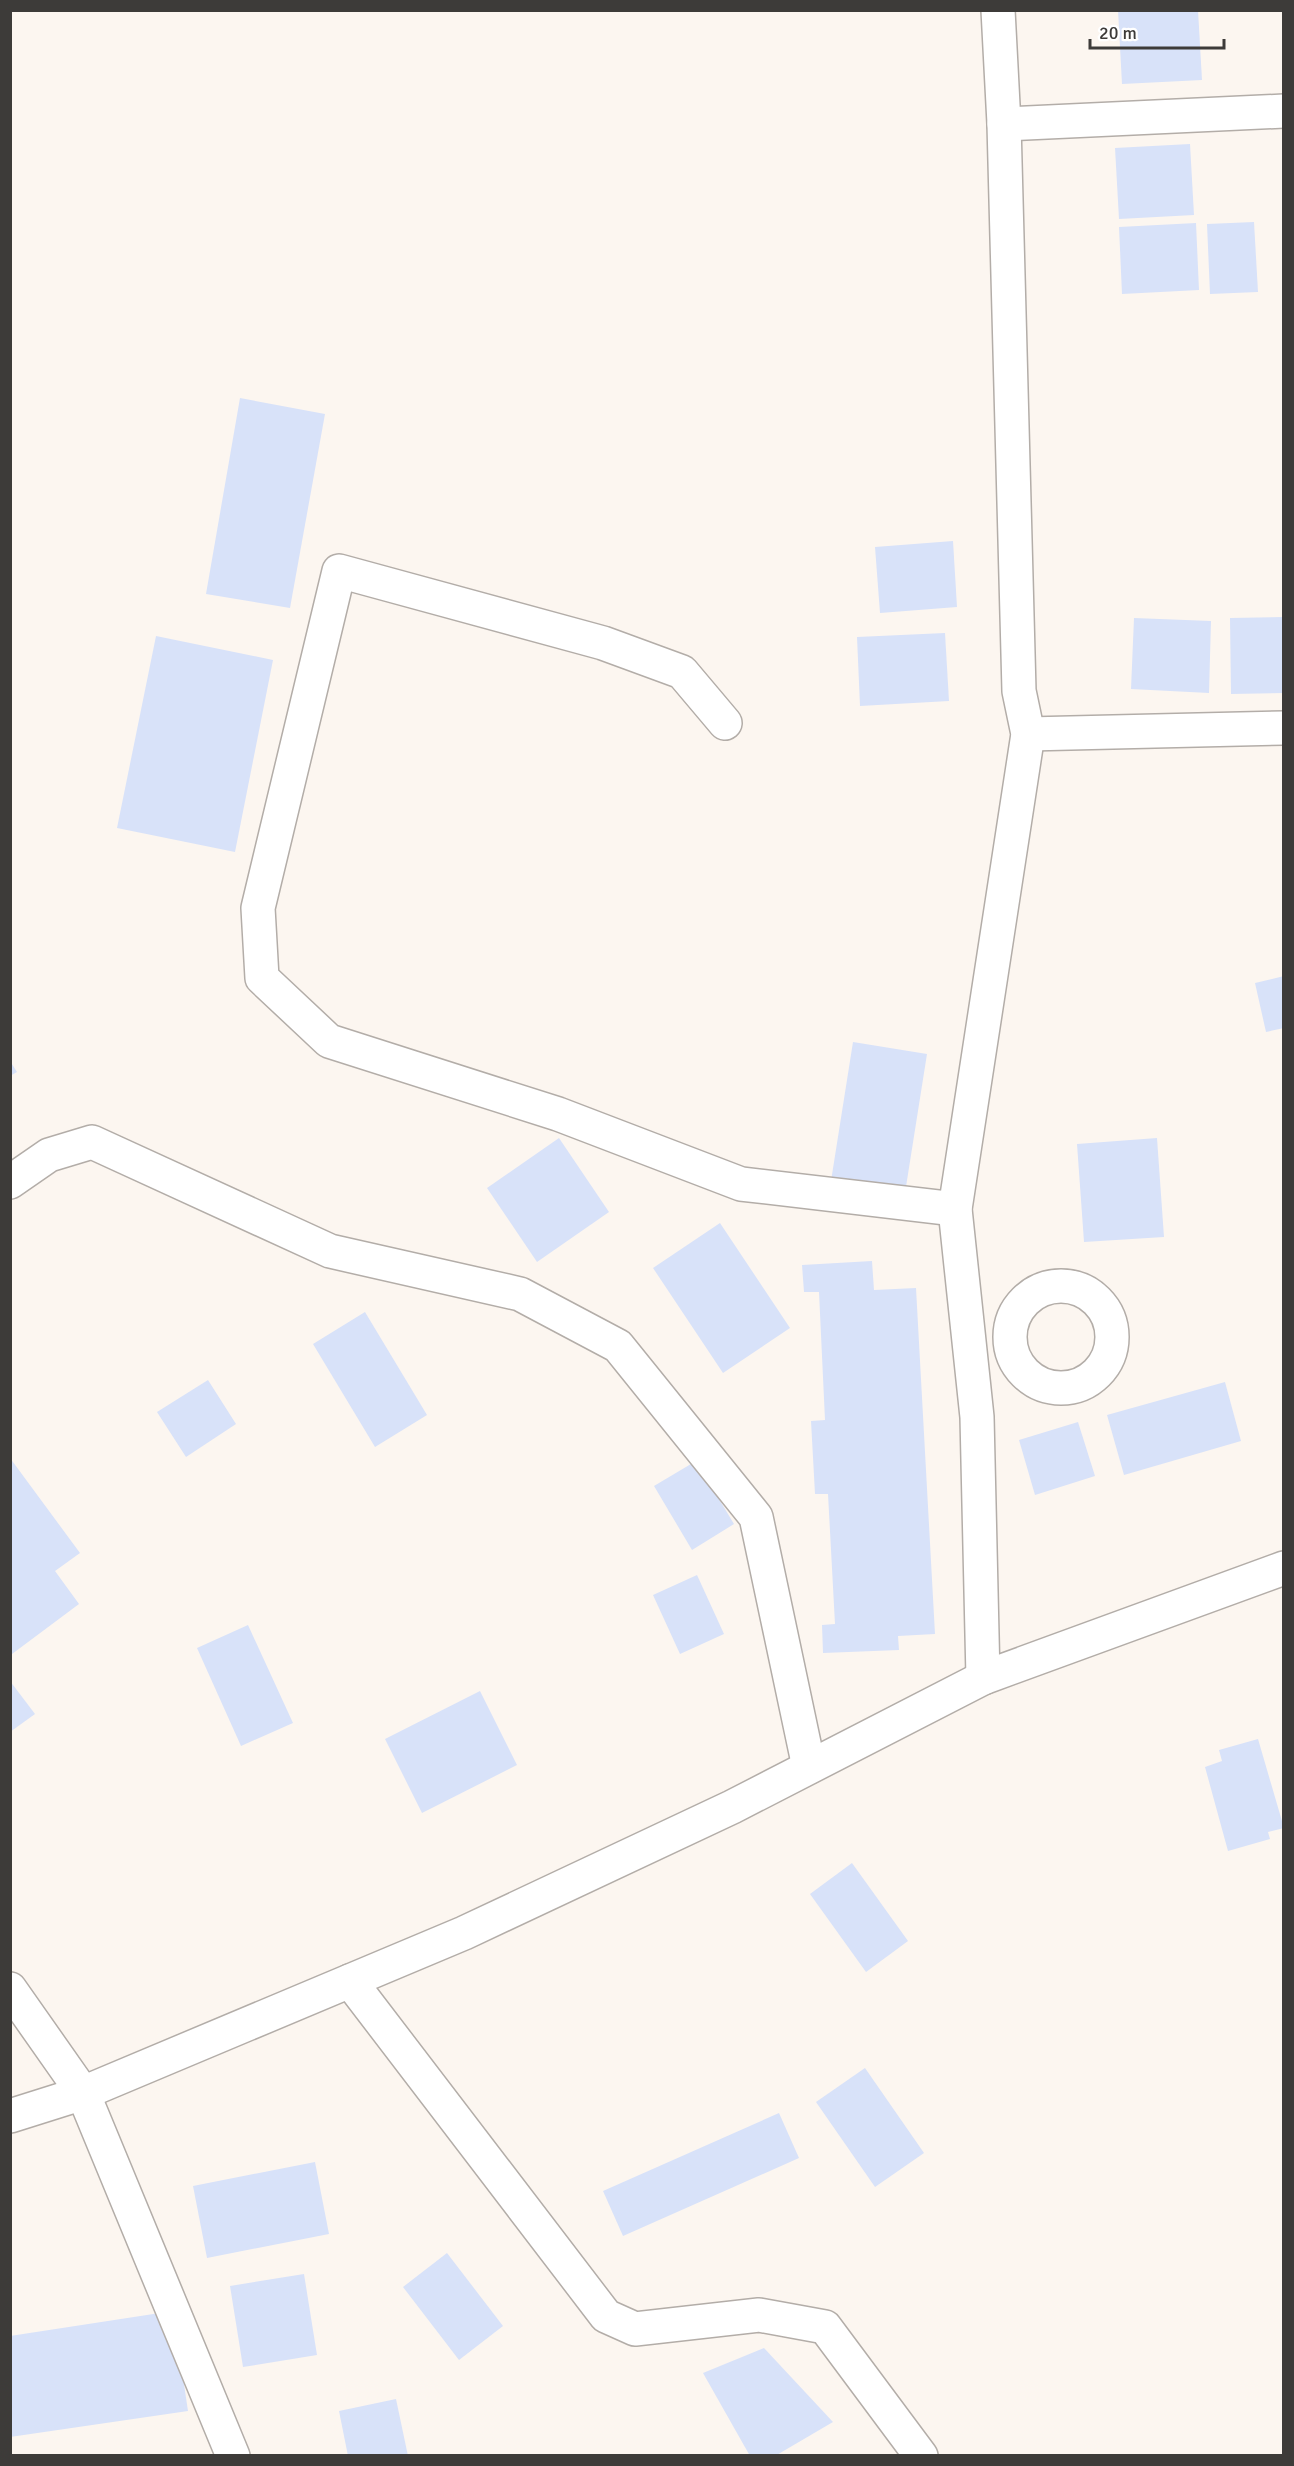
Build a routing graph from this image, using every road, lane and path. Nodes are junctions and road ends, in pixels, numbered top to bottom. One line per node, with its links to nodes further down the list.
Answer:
1 (998, 10): 3 (street)
2 (1284, 111): 3 (street)
3 (1004, 124): 6 (street)
4 (725, 723): 8 (street)
5 (1284, 728): 6 (street)
6 (1028, 734): 8 (street)
7 (10, 1182): 11 (street)
8 (955, 1209): 10 (street)
9 (1284, 1568): 10 (street)
10 (984, 1678): 11 (street)
11 (809, 1767): 12 (street)
12 (350, 1981): 14 (street); 17 (street)
13 (10, 1989): 14 (street)
14 (83, 2093): 15 (street); 16 (street)
15 (10, 2116)
16 (233, 2456)
17 (921, 2456)

